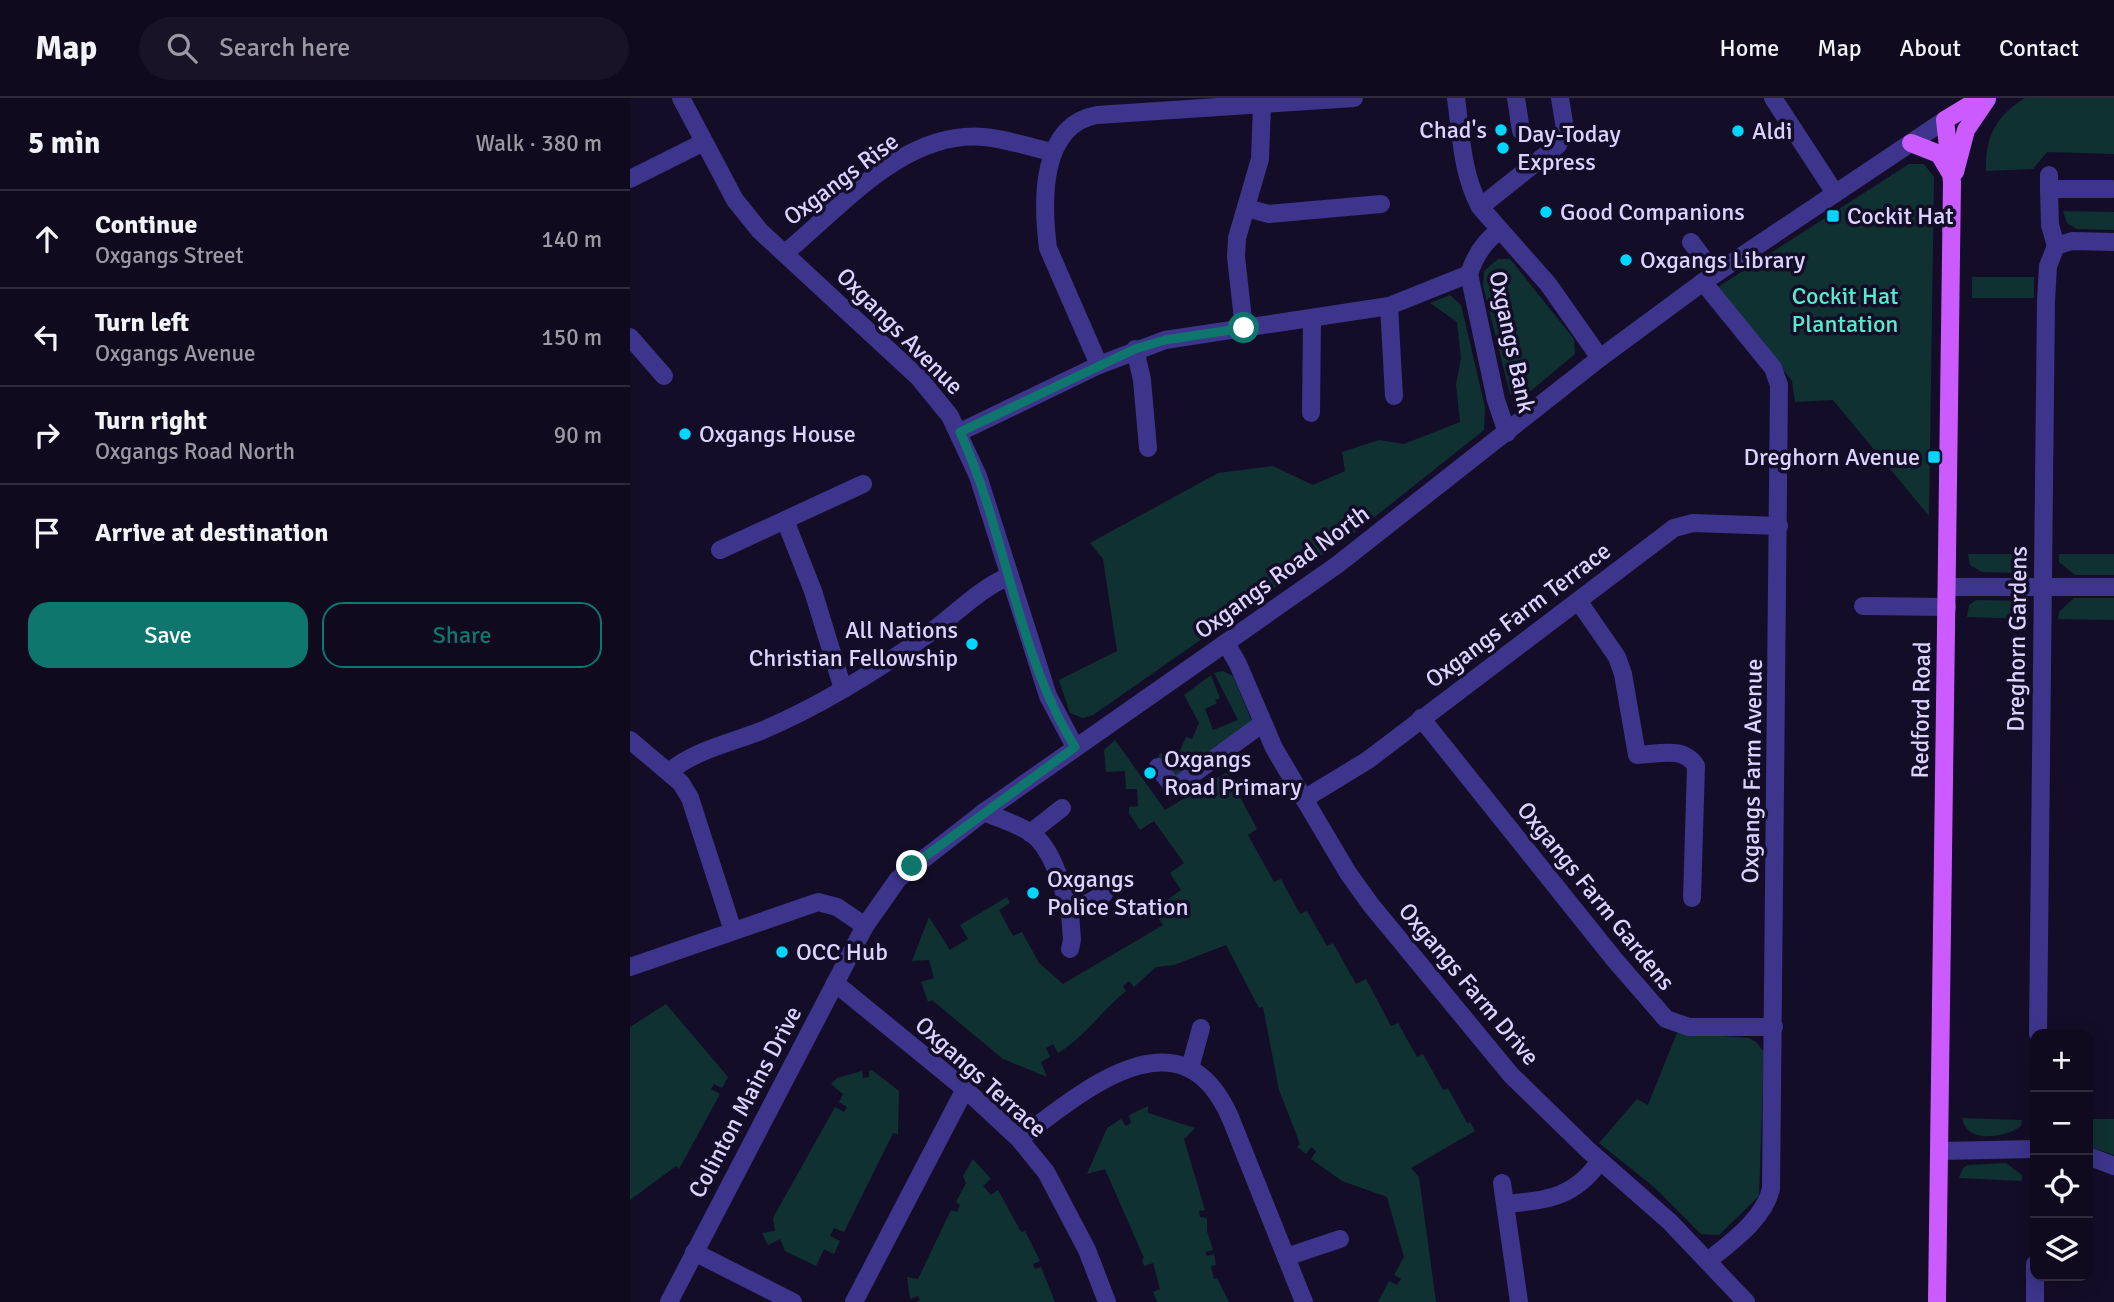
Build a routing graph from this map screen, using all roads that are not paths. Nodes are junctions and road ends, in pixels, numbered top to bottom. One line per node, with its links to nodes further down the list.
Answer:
1 (681, 98): 12 (street, Oxgangs Avenue)
2 (1353, 98): 9 (street)
3 (1456, 98): 20 (street, Oxgangs Bank)
4 (1516, 98): 11 (street)
5 (1560, 98): 20 (street)
6 (1773, 98): 18 (street)
7 (1982, 98): 10 (main road)
8 (1988, 98): 16 (main road)
9 (1262, 105): 14 (street); 21 (street)
10 (1945, 120): 13 (street, Oxgangs Road North); 16 (main road, Redford Road)
11 (1521, 131)
12 (704, 142): 15 (street); 26 (street, Oxgangs Avenue)
13 (1911, 143): 16 (main road); 18 (street, Oxgangs Road North)
14 (1052, 152): 26 (street, Oxgangs Rise); 35 (street)
15 (630, 179)
16 (1952, 182): 47 (main road, Redford Road)
17 (2112, 189): 25 (street)
18 (1835, 193): 28 (street, Oxgangs Road North)
19 (1381, 204): 21 (street)
20 (1480, 206): 22 (street, Oxgangs Bank)
21 (1246, 208): 31 (street)
22 (1500, 230): 27 (street, Oxgangs Bank); 34 (street, Oxgangs Bank)
23 (1691, 242): 28 (street, Oxgangs Farm Avenue)
24 (2114, 242): 25 (street)
25 (2056, 247): 48 (street, Dreghorn Gardens)
26 (785, 253): 39 (street, Oxgangs Avenue)
27 (1469, 274): 29 (street); 40 (street, Oxgangs Bank)
28 (1709, 278): 34 (street, Oxgangs Road North); 44 (street, Oxgangs Farm Avenue)
29 (1389, 306): 30 (street); 37 (street)
30 (1311, 318): 31 (street); 38 (street)
31 (1244, 328): 33 (street)
32 (630, 337): 36 (street)
33 (1135, 349): 35 (street); 41 (street)
34 (1600, 358): 40 (street, Oxgangs Road North)
35 (1099, 365): 39 (street)
36 (664, 376)
37 (1394, 396)
38 (1311, 413)
39 (960, 432): 46 (street, Oxgangs Avenue)
40 (1507, 433): 53 (street, Oxgangs Road North)
41 (1148, 448)
42 (863, 484): 43 (street)
43 (785, 520): 45 (street); 54 (street)
44 (1779, 526): 50 (street, Oxgangs Farm Terrace); 73 (street, Oxgangs Farm Avenue)
45 (720, 550)
46 (1010, 576): 54 (street); 58 (street, Oxgangs Avenue)
47 (1947, 587): 48 (street); 52 (main road, Redford Road)
48 (2042, 587): 49 (street); 75 (street, Dreghorn Gardens)
49 (2114, 587)
50 (1579, 602): 55 (street, Oxgangs Farm Terrace); 66 (street)
51 (1863, 606): 52 (street)
52 (1947, 607): 80 (main road, Redford Road)
53 (1226, 643): 56 (street, Oxgangs Farm Drive); 58 (street, Oxgangs Road North)
54 (843, 689): 60 (street)
55 (1421, 718): 61 (street, Oxgangs Farm Terrace); 73 (street, Oxgangs Farm Gardens)
56 (1264, 723): 59 (street); 61 (street, Oxgangs Farm Drive)
57 (630, 740): 60 (street)
58 (1075, 747): 63 (street, Oxgangs Road North)
59 (1158, 767)
60 (670, 772): 69 (street)
61 (1304, 799): 82 (street, Oxgangs Farm Drive)
62 (1062, 808): 64 (street)
63 (984, 813): 64 (street); 68 (street, Oxgangs Road North)
64 (1030, 833): 67 (street)
65 (1104, 894): 67 (street)
66 (1692, 898)
67 (1070, 913): 70 (street)
68 (865, 926): 69 (street); 72 (street, Colinton Mains Drive)
69 (733, 931): 71 (street)
70 (1070, 949)
71 (630, 967)
72 (835, 983): 77 (street, Oxgangs Terrace); 87 (street, Colinton Mains Drive)
73 (1774, 1027): 89 (street, Oxgangs Farm Avenue)
74 (1201, 1028): 76 (street)
75 (2038, 1029)
76 (1190, 1068): 78 (street); 88 (street)
77 (965, 1089): 78 (street, Oxgangs Terrace); 93 (street)
78 (1019, 1139): 94 (street, Oxgangs Terrace)
79 (2030, 1149): 80 (street)
80 (1940, 1151): 98 (main road, Redford Road)
81 (2093, 1158): 83 (street)
82 (1600, 1161): 85 (street); 89 (street, Oxgangs Farm Drive)
83 (2114, 1166)
84 (1502, 1183): 85 (street)
85 (1505, 1204): 96 (street)
86 (1340, 1239): 88 (street)
87 (694, 1252): 91 (street, Colinton Mains Drive); 92 (street)
88 (1286, 1257): 95 (street)
89 (1708, 1261): 97 (street, Oxgangs Farm Drive)
90 (2035, 1281): 99 (street)
91 (669, 1302)
92 (793, 1302)
93 (854, 1302)
94 (1107, 1302)
95 (1304, 1302)
96 (1519, 1302)
97 (1746, 1302)
98 (1937, 1302)
99 (2035, 1302)

